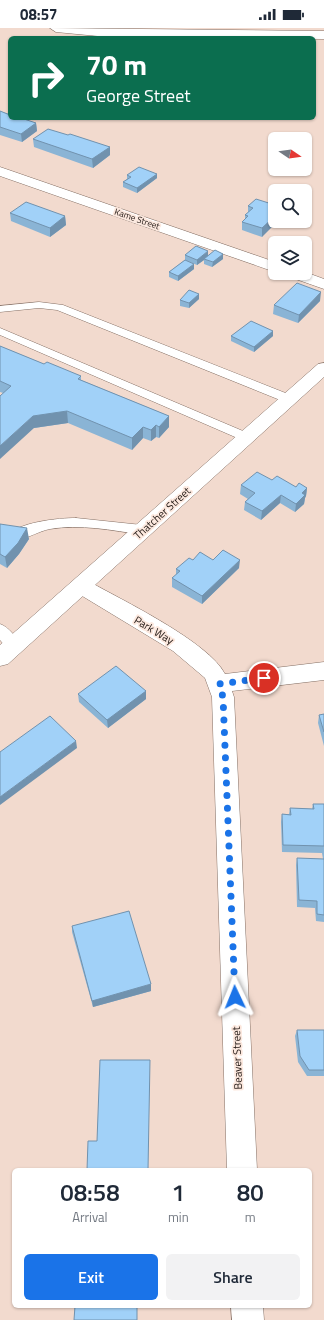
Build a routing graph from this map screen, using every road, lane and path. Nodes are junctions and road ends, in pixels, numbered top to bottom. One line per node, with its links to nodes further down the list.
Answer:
1 (56, 28): 2 (street)
2 (324, 35)
3 (0, 171): 4 (street, Kame Street)
4 (268, 265)
5 (312, 280): 6 (street)
6 (324, 284)
7 (0, 308): 10 (lane)
8 (0, 331): 11 (lane)
9 (324, 368): 10 (street, Thatcher Street)
10 (289, 399): 11 (street, Thatcher Street)
11 (246, 437): 12 (street, Thatcher Street)
12 (142, 530): 13 (lane); 14 (street, Thatcher Street)
13 (14, 536)
14 (81, 586): 16 (street, Thatcher Street); 18 (street, Park Way)
15 (0, 630): 16 (lane)
16 (7, 652)
17 (324, 671): 18 (street)
18 (219, 684): 19 (street, Beaver Street)
19 (242, 1168)
20 (247, 1308): 21 (street)
21 (248, 1320)

